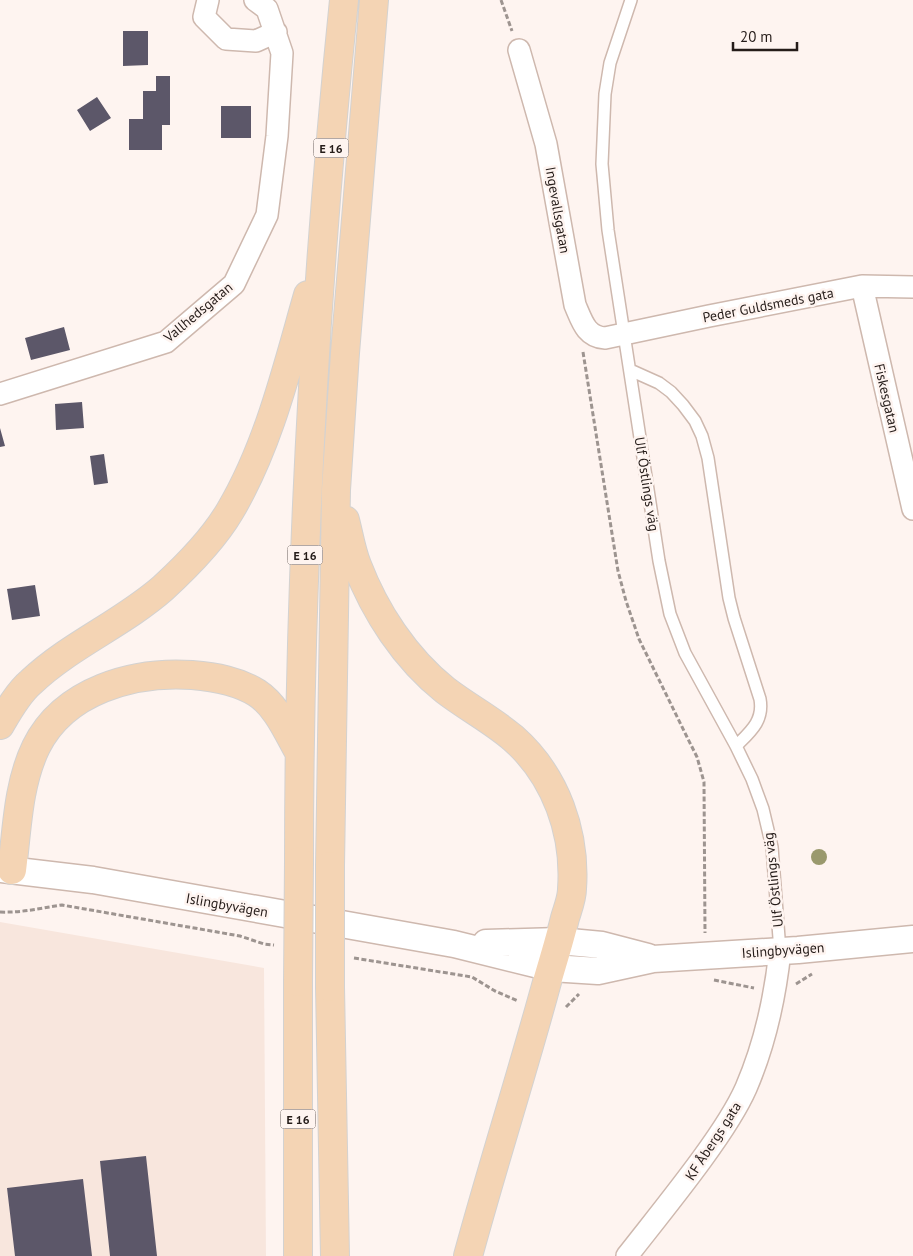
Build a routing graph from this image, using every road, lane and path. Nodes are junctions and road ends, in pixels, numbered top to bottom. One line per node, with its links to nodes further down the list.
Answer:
1 (208, 0): 7 (street)
2 (255, 0): 7 (street, Vallhedsgatan)
3 (344, 0): 9 (highway, E 16)
4 (374, 0): 16 (highway, E 16)
5 (501, 0): 8 (path)
6 (631, 0): 13 (lane, Ulf Östlings väg)
7 (276, 32): 15 (street, Vallhedsgatan)
8 (519, 50): 12 (street, Ingevallsgatan)
9 (322, 248): 18 (highway); 20 (highway, E 16)
10 (862, 286): 11 (street, Peder Guldsmeds gata); 13 (street, Peder Guldsmeds gata); 17 (street, Fiskesgatan)
11 (913, 287)
12 (584, 327): 13 (street); 26 (path)
13 (624, 334): 14 (lane, Ulf Östlings väg)
14 (630, 370): 19 (lane, Ulf Östlings väg); 19 (lane)
15 (0, 394)
16 (336, 490): 23 (highway); 32 (highway, E 16, bridge)
17 (913, 510)
18 (0, 725)
19 (736, 746): 25 (lane, Ulf Östlings väg)
20 (299, 752): 21 (highway); 31 (highway, E 16, bridge)
21 (6, 869): 24 (street, Islingbyvägen)
22 (913, 939): 25 (street, Islingbyvägen)
23 (560, 940): 24 (street, Islingbyvägen); 27 (street, Islingbyvägen); 28 (highway)
24 (454, 944): 28 (street, Islingbyvägen)
25 (780, 951): 26 (street, Islingbyvägen); 30 (street, KF Åbergs gata)
26 (705, 955): 27 (street, Islingbyvägen); 30 (path)
27 (654, 959): 28 (street, Islingbyvägen)
28 (551, 968): 33 (highway)
29 (818, 969): 30 (path)
30 (775, 992): 34 (street, KF Åbergs gata)
31 (298, 1256)
32 (335, 1256)
33 (468, 1256)
34 (627, 1256)

